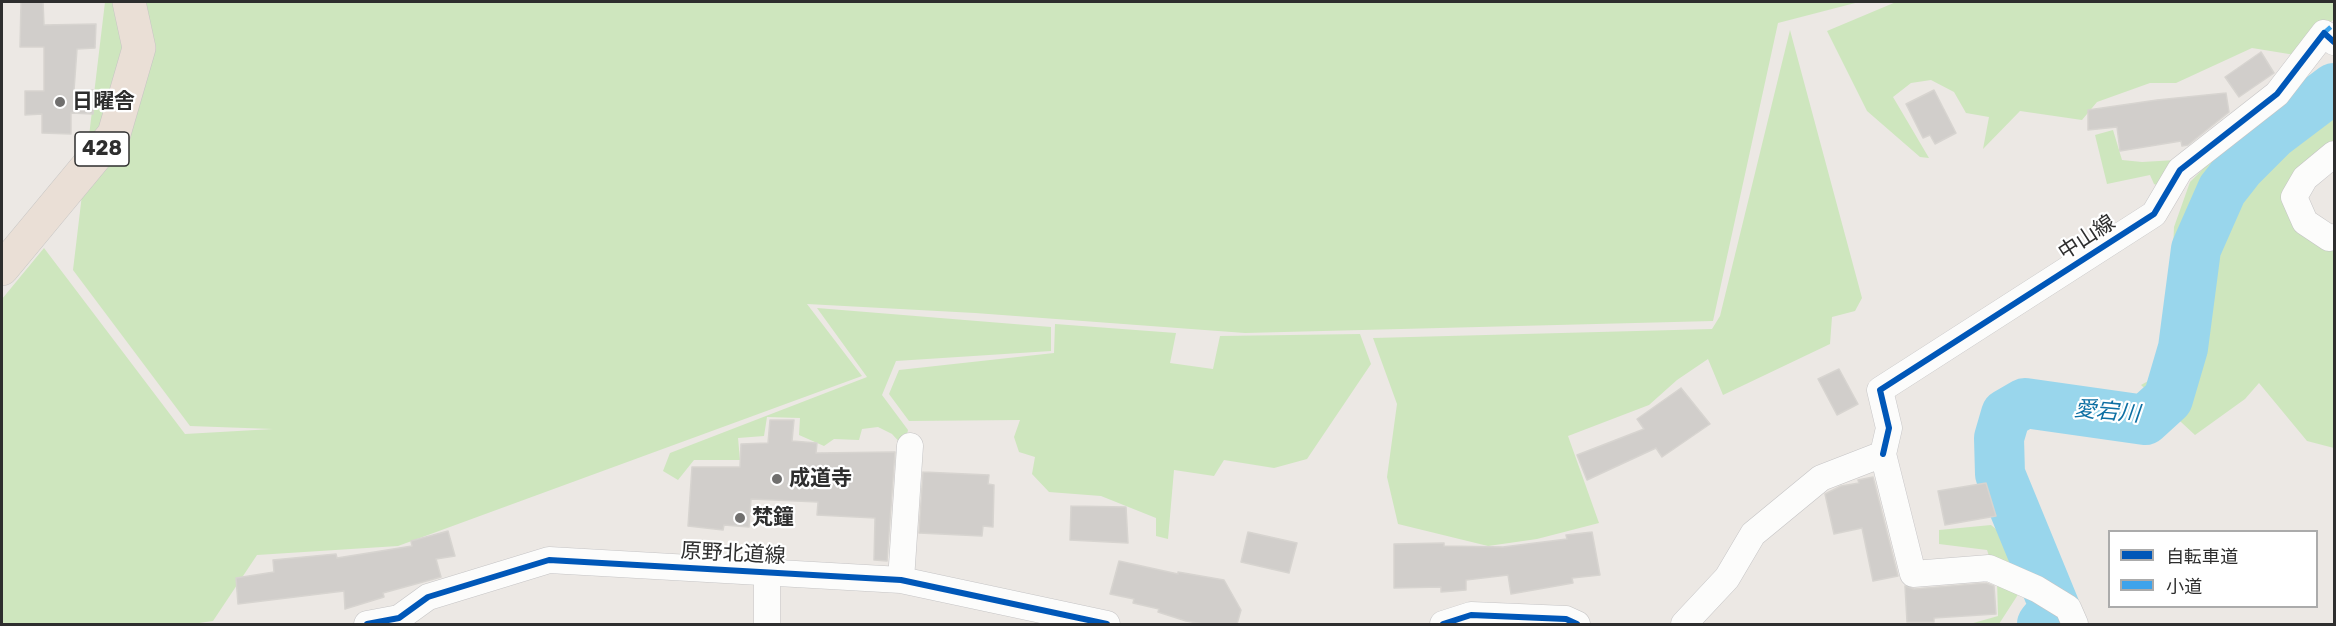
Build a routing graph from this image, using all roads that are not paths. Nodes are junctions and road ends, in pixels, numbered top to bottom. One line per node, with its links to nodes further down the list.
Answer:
1 (129, 2): 5 (highway, 428)
2 (2329, 38): 7 (street, 中山線)
3 (2334, 154): 4 (street)
4 (2334, 237)
5 (2, 269)
6 (910, 446): 9 (street)
7 (1883, 454): 10 (street); 16 (street)
8 (767, 572): 9 (street, 原野北道線); 11 (street, 原野北道線); 12 (street)
9 (901, 580): 13 (street, 原野北道線)
10 (2072, 616)
11 (367, 624)
12 (767, 624)
13 (1107, 624)
14 (1443, 624): 15 (street)
15 (1577, 624)
16 (1684, 624)

